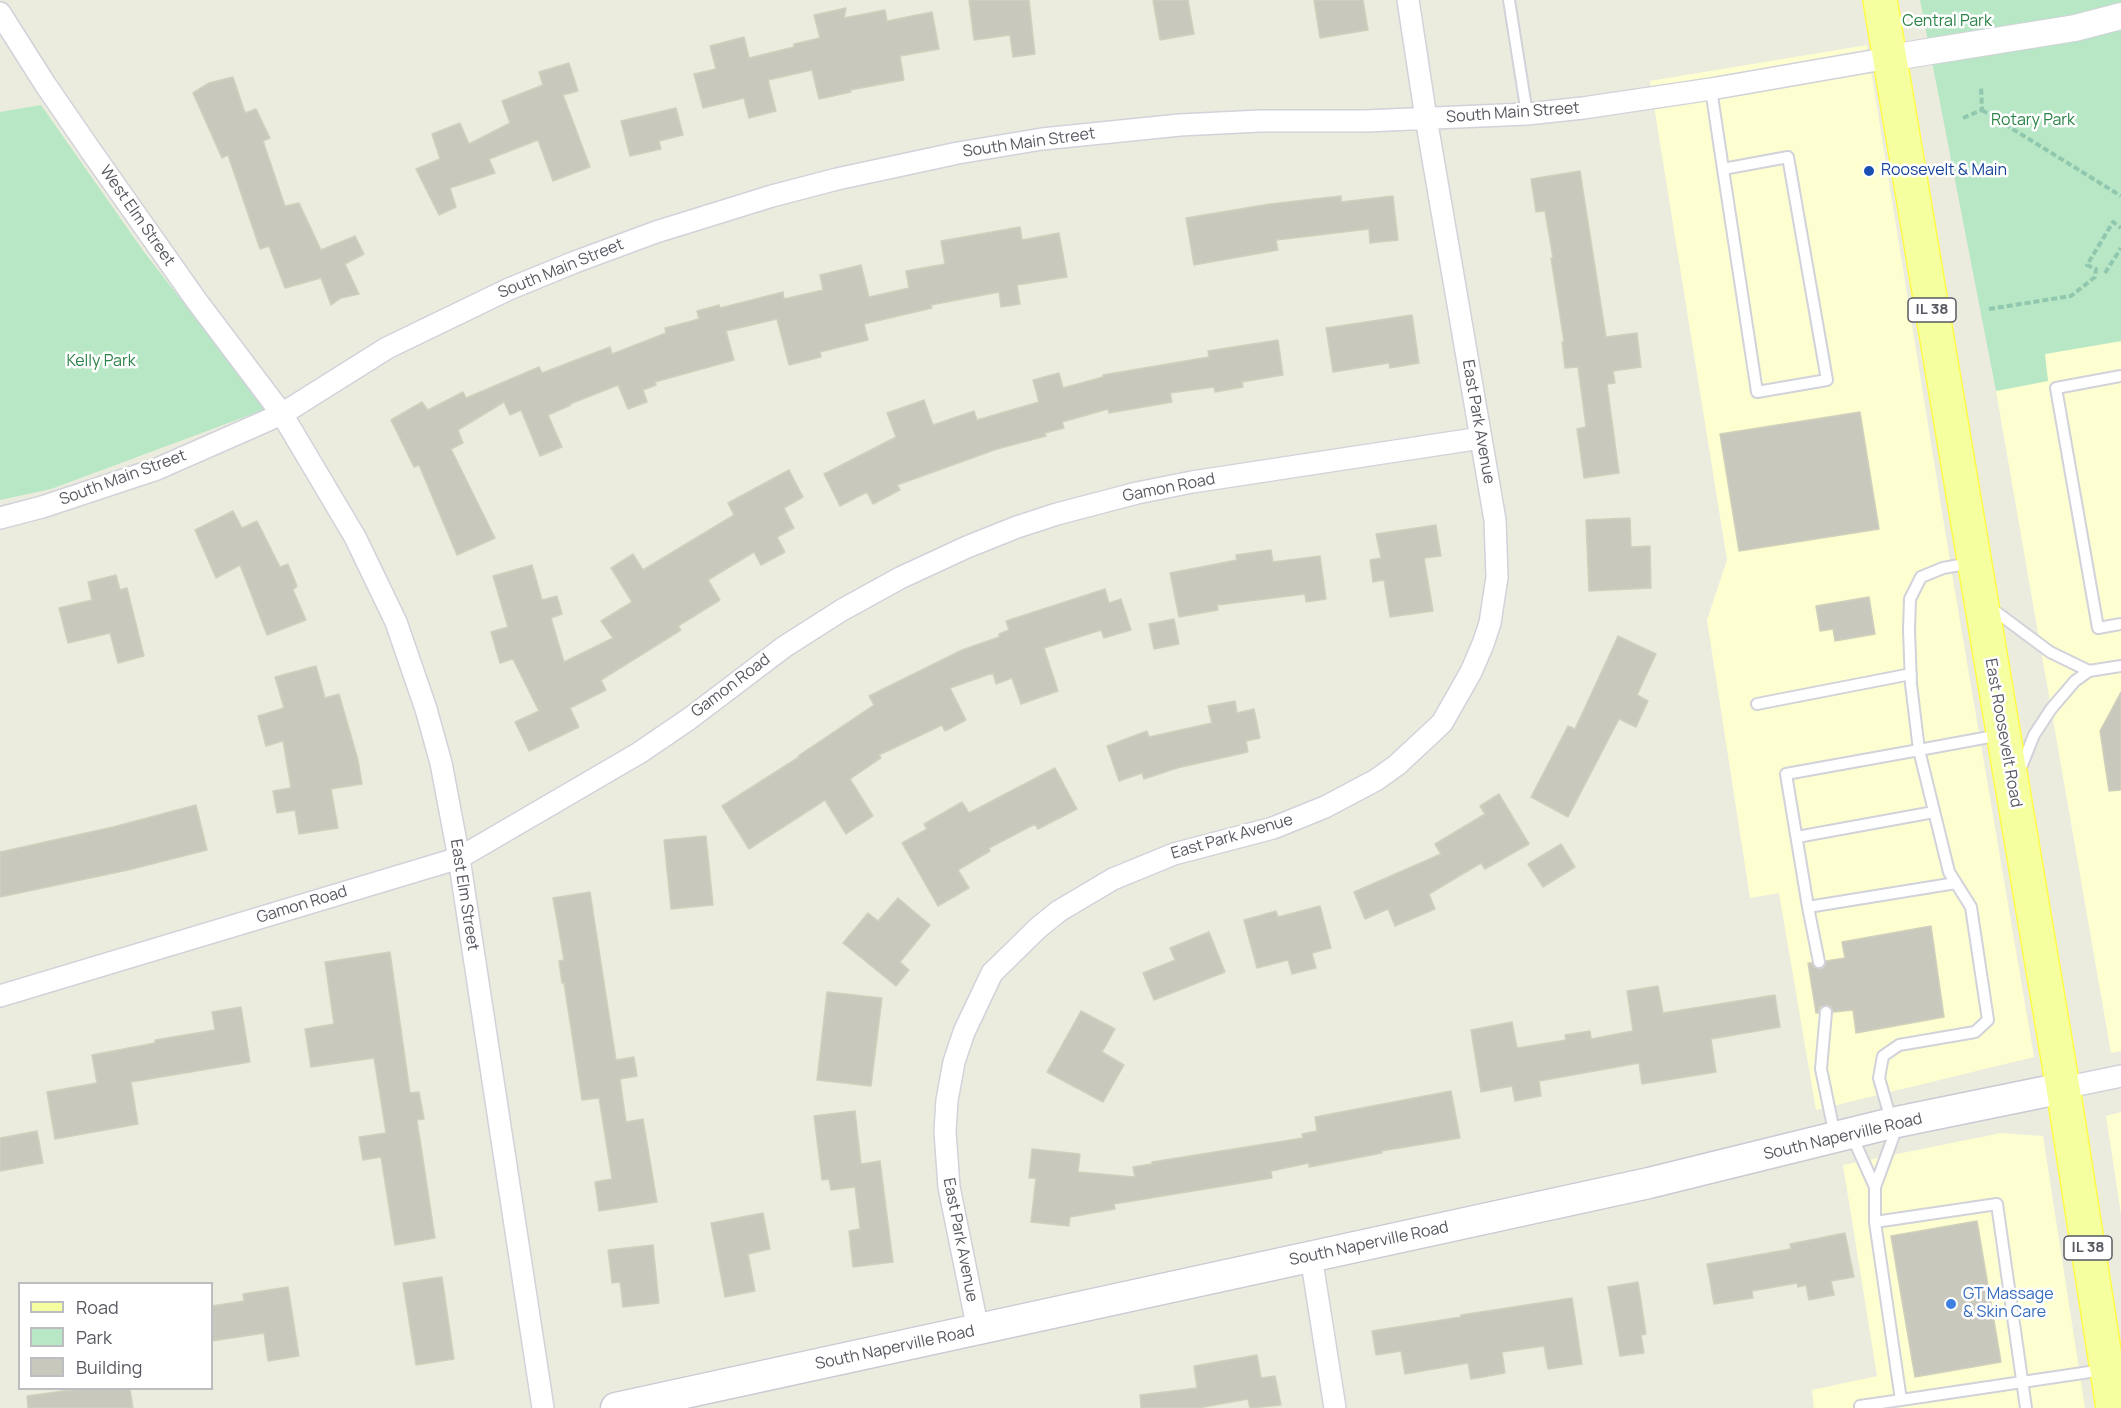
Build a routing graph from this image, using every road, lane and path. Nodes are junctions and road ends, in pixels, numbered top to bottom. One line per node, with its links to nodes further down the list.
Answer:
1 (1408, 0): 11 (street, East Park Avenue)
2 (1509, 0): 10 (lane)
3 (1880, 0): 6 (main road, IL 38)
4 (0, 13): 20 (street, West Elm Street)
5 (2121, 16): 6 (street, South Main Street)
6 (1889, 58): 8 (street, South Main Street); 23 (main road, East Roosevelt Road / IL 38)
7 (1981, 86): 9 (path)
8 (1711, 89): 10 (street, South Main Street); 13 (lane)
9 (1982, 110): 12 (path); 14 (path)
10 (1527, 114): 11 (street, South Main Street)
11 (1426, 118): 20 (street, South Main Street); 21 (street, East Park Avenue)
12 (1963, 118)
13 (1723, 169): 13 (lane)
14 (2121, 196)
15 (2121, 228): 18 (path)
16 (2121, 248): 17 (path)
17 (2105, 273)
18 (1989, 309)
19 (2121, 375): 25 (lane)
20 (282, 414): 22 (street, South Main Street); 35 (street, East Elm Street)
21 (1481, 438): 35 (street, Gamon Road); 48 (street, East Park Avenue)
22 (0, 518)
23 (1975, 562): 24 (main road, East Roosevelt Road / IL 38); 28 (lane)
24 (1981, 600): 27 (lane); 30 (main road, East Roosevelt Road / IL 38)
25 (2121, 624)
26 (2121, 666): 27 (lane)
27 (2089, 671): 32 (lane)
28 (1911, 674): 29 (lane); 31 (lane)
29 (1756, 704)
30 (2004, 735): 31 (lane); 32 (main road, East Roosevelt Road / IL 38)
31 (1919, 750): 33 (lane); 34 (lane)
32 (2013, 787): 42 (main road, East Roosevelt Road / IL 38)
33 (1934, 812): 34 (lane); 36 (lane)
34 (1797, 837): 37 (lane)
35 (459, 858): 39 (street, Gamon Road); 52 (street, East Elm Street)
36 (1956, 883): 37 (lane); 43 (lane)
37 (1808, 907): 38 (lane)
38 (1819, 962)
39 (0, 996)
40 (1826, 1012): 44 (lane)
41 (2121, 1076): 42 (street, South Naperville Road)
42 (2063, 1088): 43 (main road, South Naperville Road); 49 (main road, East Roosevelt Road / IL 38)
43 (1895, 1123): 44 (main road, South Naperville Road); 45 (lane)
44 (1843, 1135): 45 (lane); 47 (main road, South Naperville Road)
45 (1875, 1187): 46 (lane)
46 (1875, 1222): 50 (lane); 51 (lane)
47 (1311, 1256): 48 (main road, South Naperville Road); 54 (street)
48 (978, 1330): 53 (main road, South Naperville Road)
49 (2107, 1370): 50 (lane); 57 (main road, East Roosevelt Road / IL 38)
50 (2022, 1382): 51 (lane); 56 (lane)
51 (1901, 1400): 55 (lane)
52 (543, 1408)
53 (616, 1408)
54 (1335, 1408)
55 (1860, 1408)
56 (2026, 1408)
57 (2113, 1408)

